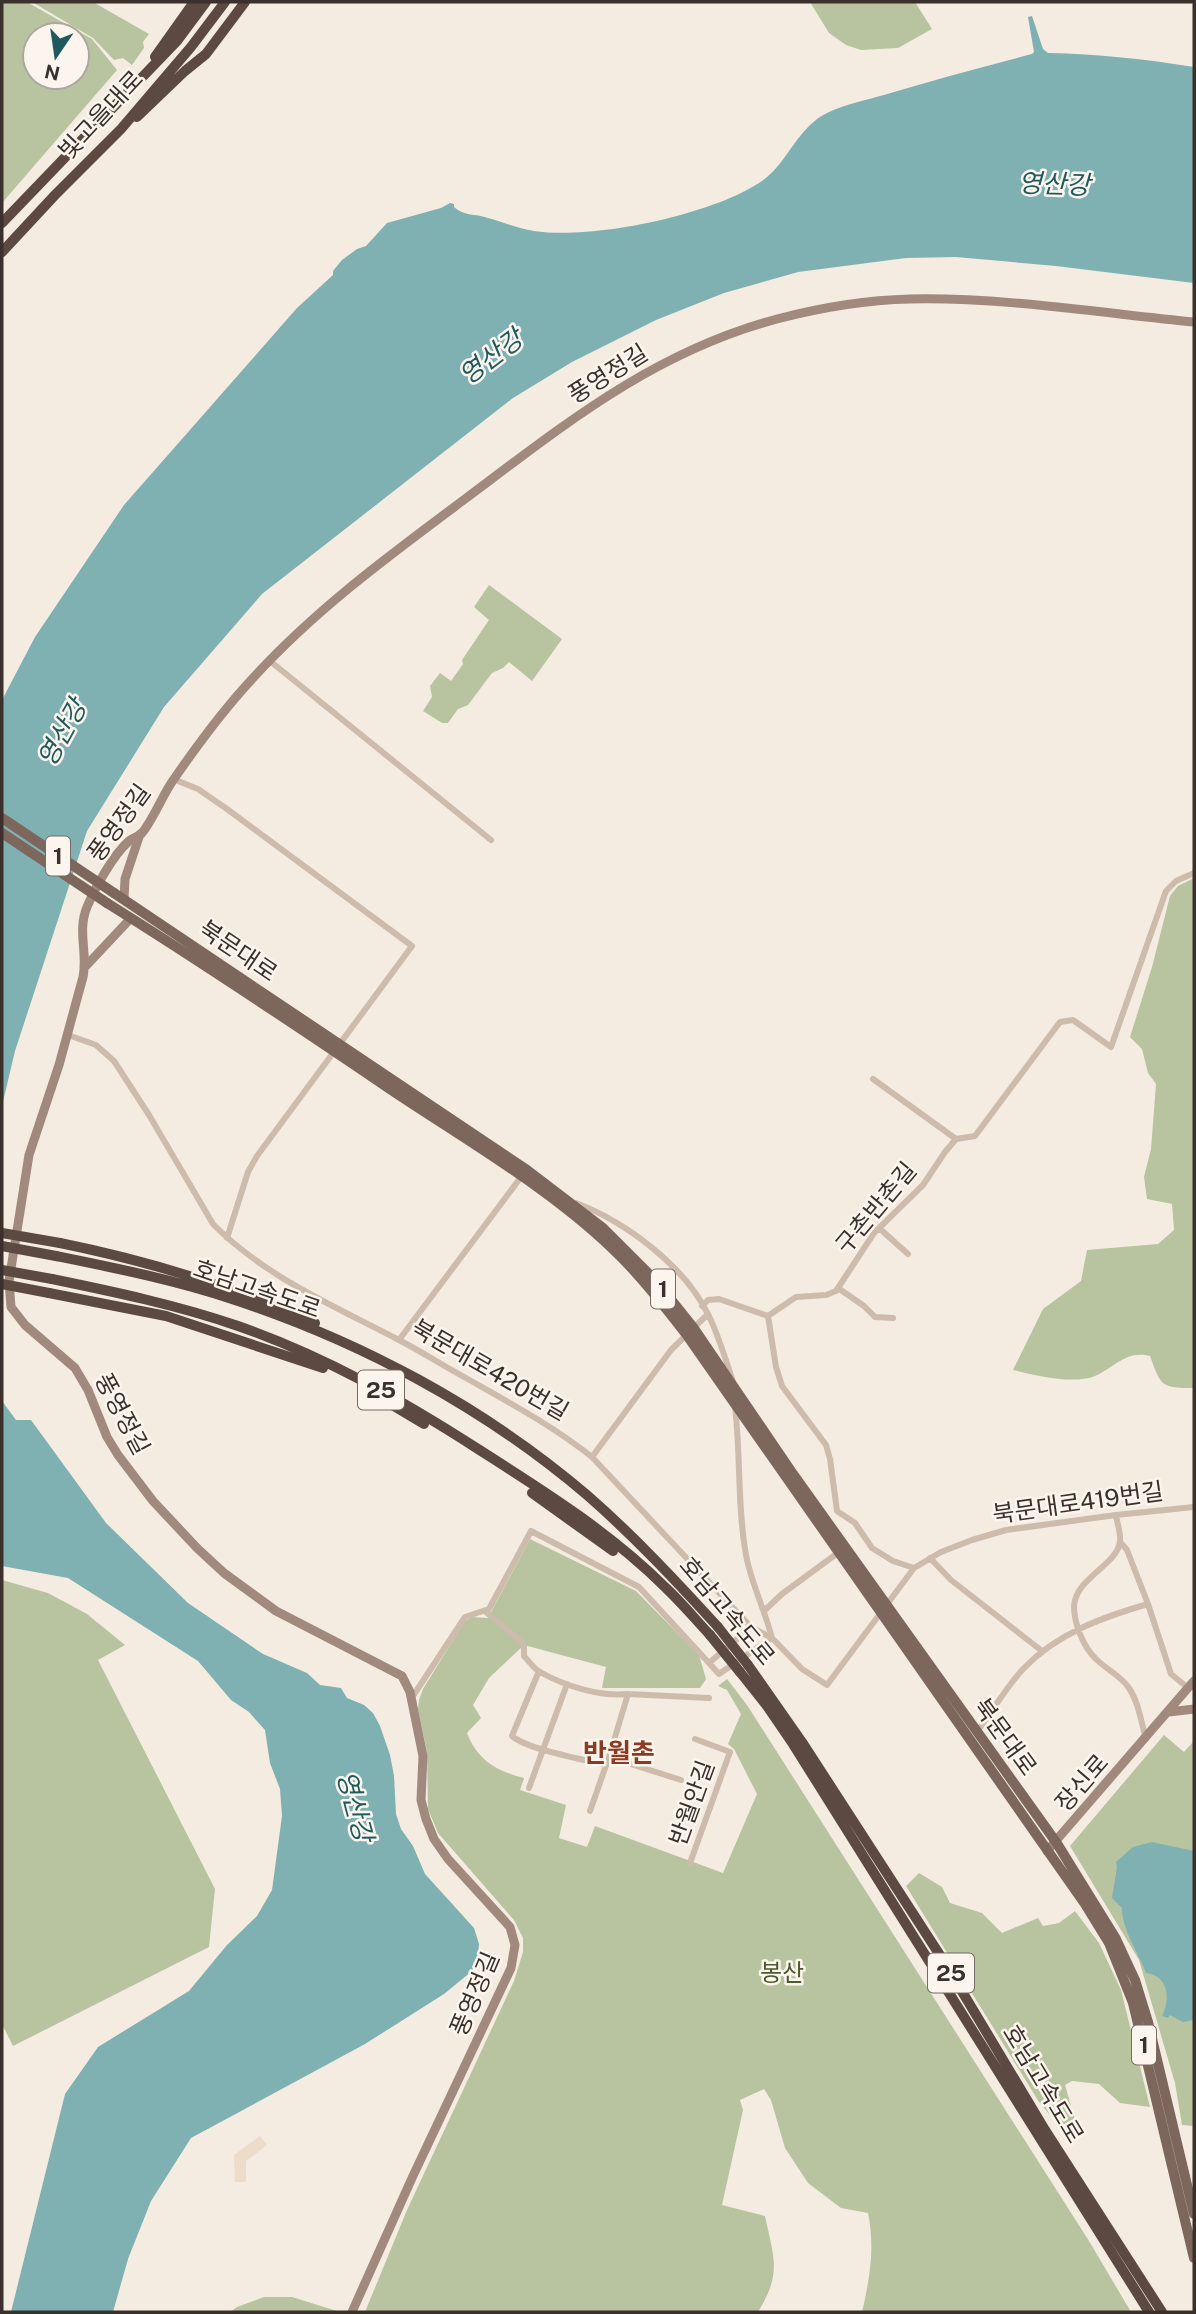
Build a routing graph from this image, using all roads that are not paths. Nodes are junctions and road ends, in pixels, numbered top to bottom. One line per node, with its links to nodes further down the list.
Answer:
1 (194, 2): 5 (highway)
2 (206, 2): 5 (highway, 빛고을대로)
3 (225, 2): 6 (highway, 빛고을대로)
4 (245, 2): 6 (highway)
5 (134, 86): 7 (highway, 빛고을대로)
6 (121, 129): 8 (highway, 빛고을대로)
7 (2, 223)
8 (2, 252)
9 (1194, 322): 10 (street, 풍영정길)
10 (270, 661): 11 (street, 풍영정길); 15 (street)
11 (173, 779): 14 (street, 풍영정길); 21 (street, 풍영정길)
12 (2, 818): 17 (main road, 북문대로 / 1, bridge)
13 (2, 834): 18 (main road, 북문대로 / 1, bridge)
14 (141, 834): 17 (street); 19 (street, 풍영정길)
15 (491, 840)
16 (1194, 873): 23 (street)
17 (124, 900): 21 (main road, 북문대로 / 1)
18 (131, 918): 19 (street); 21 (main road, 북문대로 / 1)
19 (85, 967): 20 (street, 풍영정길)
20 (68, 1035): 28 (street, 북문대로420번길); 67 (street, 풍영정길)
21 (336, 1047): 24 (main road, 북문대로 / 1); 28 (street)
22 (873, 1079): 23 (street)
23 (956, 1139): 26 (street, 구촌반촌길)
24 (524, 1173): 25 (main road, 북문대로 / 1); 38 (main road, 북문대로 / 1); 39 (street)
25 (567, 1200): 34 (street); 38 (main road, 북문대로 / 1)
26 (879, 1228): 30 (street); 33 (street, 구촌반촌길)
27 (2, 1233): 42 (highway, bridge)
28 (227, 1238): 39 (street, 북문대로420번길)
29 (2, 1246): 42 (highway, 호남고속도로 / 25, bridge)
30 (908, 1254)
31 (2, 1270): 50 (highway, 호남고속도로 / 25, bridge)
32 (2, 1284): 50 (highway, bridge)
33 (838, 1288): 36 (street, 구촌반촌길); 37 (street)
34 (702, 1306): 35 (street); 36 (street)
35 (708, 1314): 38 (street); 40 (street)
36 (768, 1316): 49 (street)
37 (893, 1318)
38 (690, 1330): 40 (main road, 북문대로 / 1); 41 (main road, 북문대로 / 1); 43 (street)
39 (399, 1340): 43 (street, 북문대로420번길)
40 (737, 1392): 53 (main road, 북문대로 / 1)
41 (735, 1405): 47 (main road, 북문대로 / 1); 52 (street, 북문대로)
42 (476, 1413): 57 (highway, 호남고속도로 / 25)
43 (592, 1457): 55 (street, 북문대로420번길)
44 (1194, 1507): 45 (street, 북문대로419번길)
45 (1116, 1515): 46 (street); 48 (street, 북문대로419번길)
46 (1120, 1542): 51 (street); 56 (street)
47 (839, 1552): 52 (street); 53 (main road, 북문대로 / 1)
48 (930, 1558): 49 (street, 북문대로419번길); 59 (street)
49 (915, 1568): 53 (street, 북문대로419번길)
50 (667, 1588): 57 (highway, 호남고속도로 / 25)
51 (1148, 1604): 56 (street); 64 (street)
52 (765, 1610): 58 (street, 북문대로)
53 (884, 1610): 58 (street, 북문대로420번길); 70 (main road, 북문대로 / 1); 80 (main road, 북문대로 / 1)
54 (486, 1612): 60 (street); 62 (street); 67 (street)
55 (751, 1627): 58 (street, 북문대로420번길); 60 (street)
56 (1079, 1628): 59 (street); 72 (street)
57 (714, 1631): 61 (highway, 호남고속도로 / 25, bridge)
58 (772, 1638): 60 (street)
59 (1042, 1651): 70 (street)
60 (709, 1663)
61 (744, 1669): 85 (highway, 호남고속도로 / 25); 86 (highway, 호남고속도로 / 25)
62 (539, 1671): 63 (street); 73 (street)
63 (567, 1684): 65 (street); 73 (street)
64 (1192, 1687): 69 (street, 장신로)
65 (628, 1694): 66 (street); 74 (street)
66 (709, 1698)
67 (411, 1699): 84 (street, 풍영정길)
68 (1194, 1709): 69 (street)
69 (1168, 1712): 72 (street, 장신로)
70 (976, 1733): 79 (main road, 북문대로 / 1)
71 (695, 1739): 81 (street, 반월안길)
72 (1146, 1739): 79 (street, 장신로)
73 (542, 1748): 75 (street); 77 (street)
74 (610, 1757): 75 (street); 76 (street, 반월안길)
75 (606, 1765): 78 (street)
76 (681, 1780)
77 (529, 1788)
78 (590, 1811)
79 (1056, 1842): 80 (street, 장신로); 82 (main road, 북문대로 / 1)
80 (1047, 1851): 83 (main road, 북문대로 / 1)
81 (691, 1863)
82 (1194, 2214)
83 (1194, 2258)
84 (352, 2312)
85 (1149, 2312)
86 (1162, 2312)

